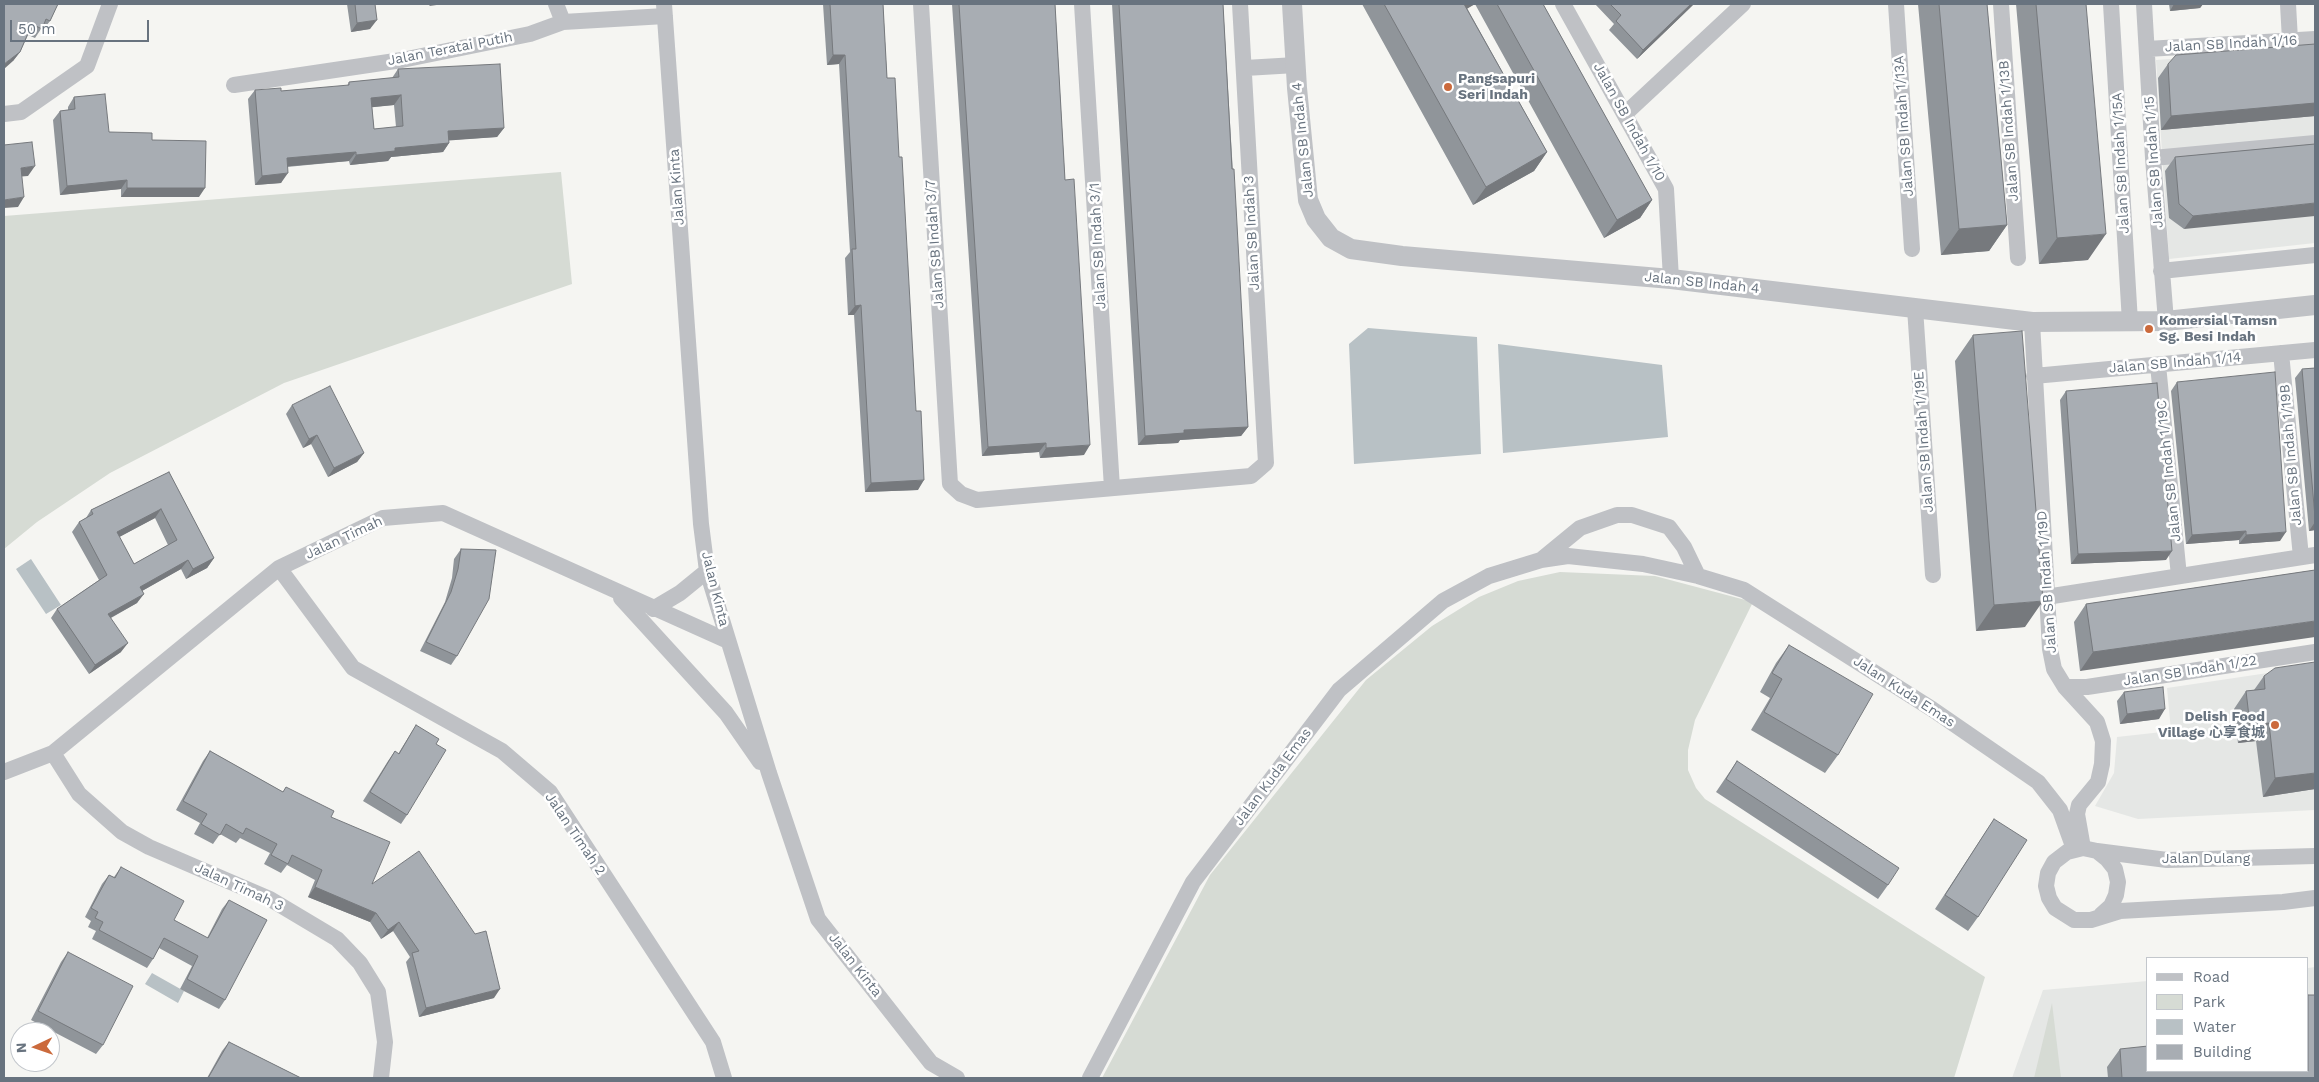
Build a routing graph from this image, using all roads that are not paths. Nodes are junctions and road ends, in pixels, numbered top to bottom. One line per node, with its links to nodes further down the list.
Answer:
1 (110, 4): 22 (street)
2 (556, 4): 15 (street)
3 (921, 4): 40 (street, Jalan SB Indah 3/7)
4 (1082, 4): 40 (street, Jalan SB Indah 3/1)
5 (1240, 4): 20 (street, Jalan SB Indah 3)
6 (1292, 4): 19 (street, Jalan SB Indah 4)
7 (1563, 4): 23 (street, Jalan SB Indah 1/10)
8 (1743, 4): 23 (street)
9 (1896, 4): 26 (street, Jalan SB Indah 1/13A)
10 (2001, 4): 28 (street, Jalan SB Indah 1/13B)
11 (2111, 4): 35 (street, Jalan SB Indah 1/15A)
12 (2144, 4): 18 (street, Jalan SB Indah 1/15)
13 (2288, 4): 17 (street)
14 (664, 10): 15 (street, Jalan Teratai Putih); 44 (street, Jalan Kinta)
15 (563, 22): 21 (street, Jalan Teratai Putih)
16 (2315, 39): 17 (street, Jalan SB Indah 1/16)
17 (2290, 40): 18 (street, Jalan SB Indah 1/16)
18 (2147, 49): 25 (street, Jalan SB Indah 1/15)
19 (1296, 65): 20 (street); 30 (street, Jalan SB Indah 4)
20 (1245, 68): 40 (street, Jalan SB Indah 3)
21 (234, 85)
22 (4, 114)
23 (1625, 114): 30 (street, Jalan SB Indah 1/10)
24 (2315, 142): 25 (street)
25 (2153, 158): 29 (street, Jalan SB Indah 1/15)
26 (1912, 249)
27 (2315, 254): 29 (street)
28 (2018, 258)
29 (2161, 271): 33 (street, Jalan SB Indah 1/15)
30 (1671, 279): 32 (street, Jalan SB Indah 4)
31 (2315, 305): 33 (street, Jalan SB Indah 4)
32 (1915, 308): 34 (street, Jalan SB Indah 4); 45 (street, Jalan SB Indah 1/19E)
33 (2166, 320): 35 (street, Jalan SB Indah 4)
34 (2032, 322): 35 (street, Jalan SB Indah 4); 39 (street, Jalan SB Indah 1/19D)
35 (2130, 322)
36 (2315, 350): 37 (street, Jalan SB Indah 1/14)
37 (2281, 353): 38 (street, Jalan SB Indah 1/14); 41 (street, Jalan SB Indah 1/19B)
38 (2158, 365): 39 (street, Jalan SB Indah 1/14); 47 (street, Jalan SB Indah 1/19C)
39 (2034, 376): 49 (street, Jalan SB Indah 1/19D)
40 (1112, 488)
41 (2308, 556): 47 (street)
42 (1541, 560): 46 (street, Jalan Kuda Emas); 46 (street, Jalan Kuda Emas); 64 (street, Jalan Kuda Emas)
43 (279, 568): 48 (street, Jalan Timah); 54 (street, Jalan Timah); 62 (street, Jalan Timah 2)
44 (708, 571): 50 (street); 51 (street, Jalan Kinta)
45 (1933, 575)
46 (1698, 576): 57 (street, Jalan Kuda Emas)
47 (2179, 576): 49 (street)
48 (614, 591): 50 (street, Jalan Timah); 56 (street)
49 (2046, 597): 53 (street, Jalan SB Indah 1/19D)
50 (653, 609): 51 (street, Jalan Timah)
51 (728, 641): 56 (street, Jalan Kinta)
52 (2315, 652): 53 (street, Jalan SB Indah 1/22)
53 (2065, 687): 57 (street, Jalan SB Indah 1/19D)
54 (52, 753): 55 (street, Jalan Timah); 61 (street, Jalan Timah 3)
55 (4, 772)
56 (769, 774): 63 (street, Jalan Kinta)
57 (2085, 850): 58 (street, Jalan Dulang); 60 (street); 60 (street)
58 (2315, 856)
59 (2315, 898): 60 (street)
60 (2101, 915)
61 (381, 1078)
62 (724, 1078)
63 (957, 1078)
64 (1090, 1078)

